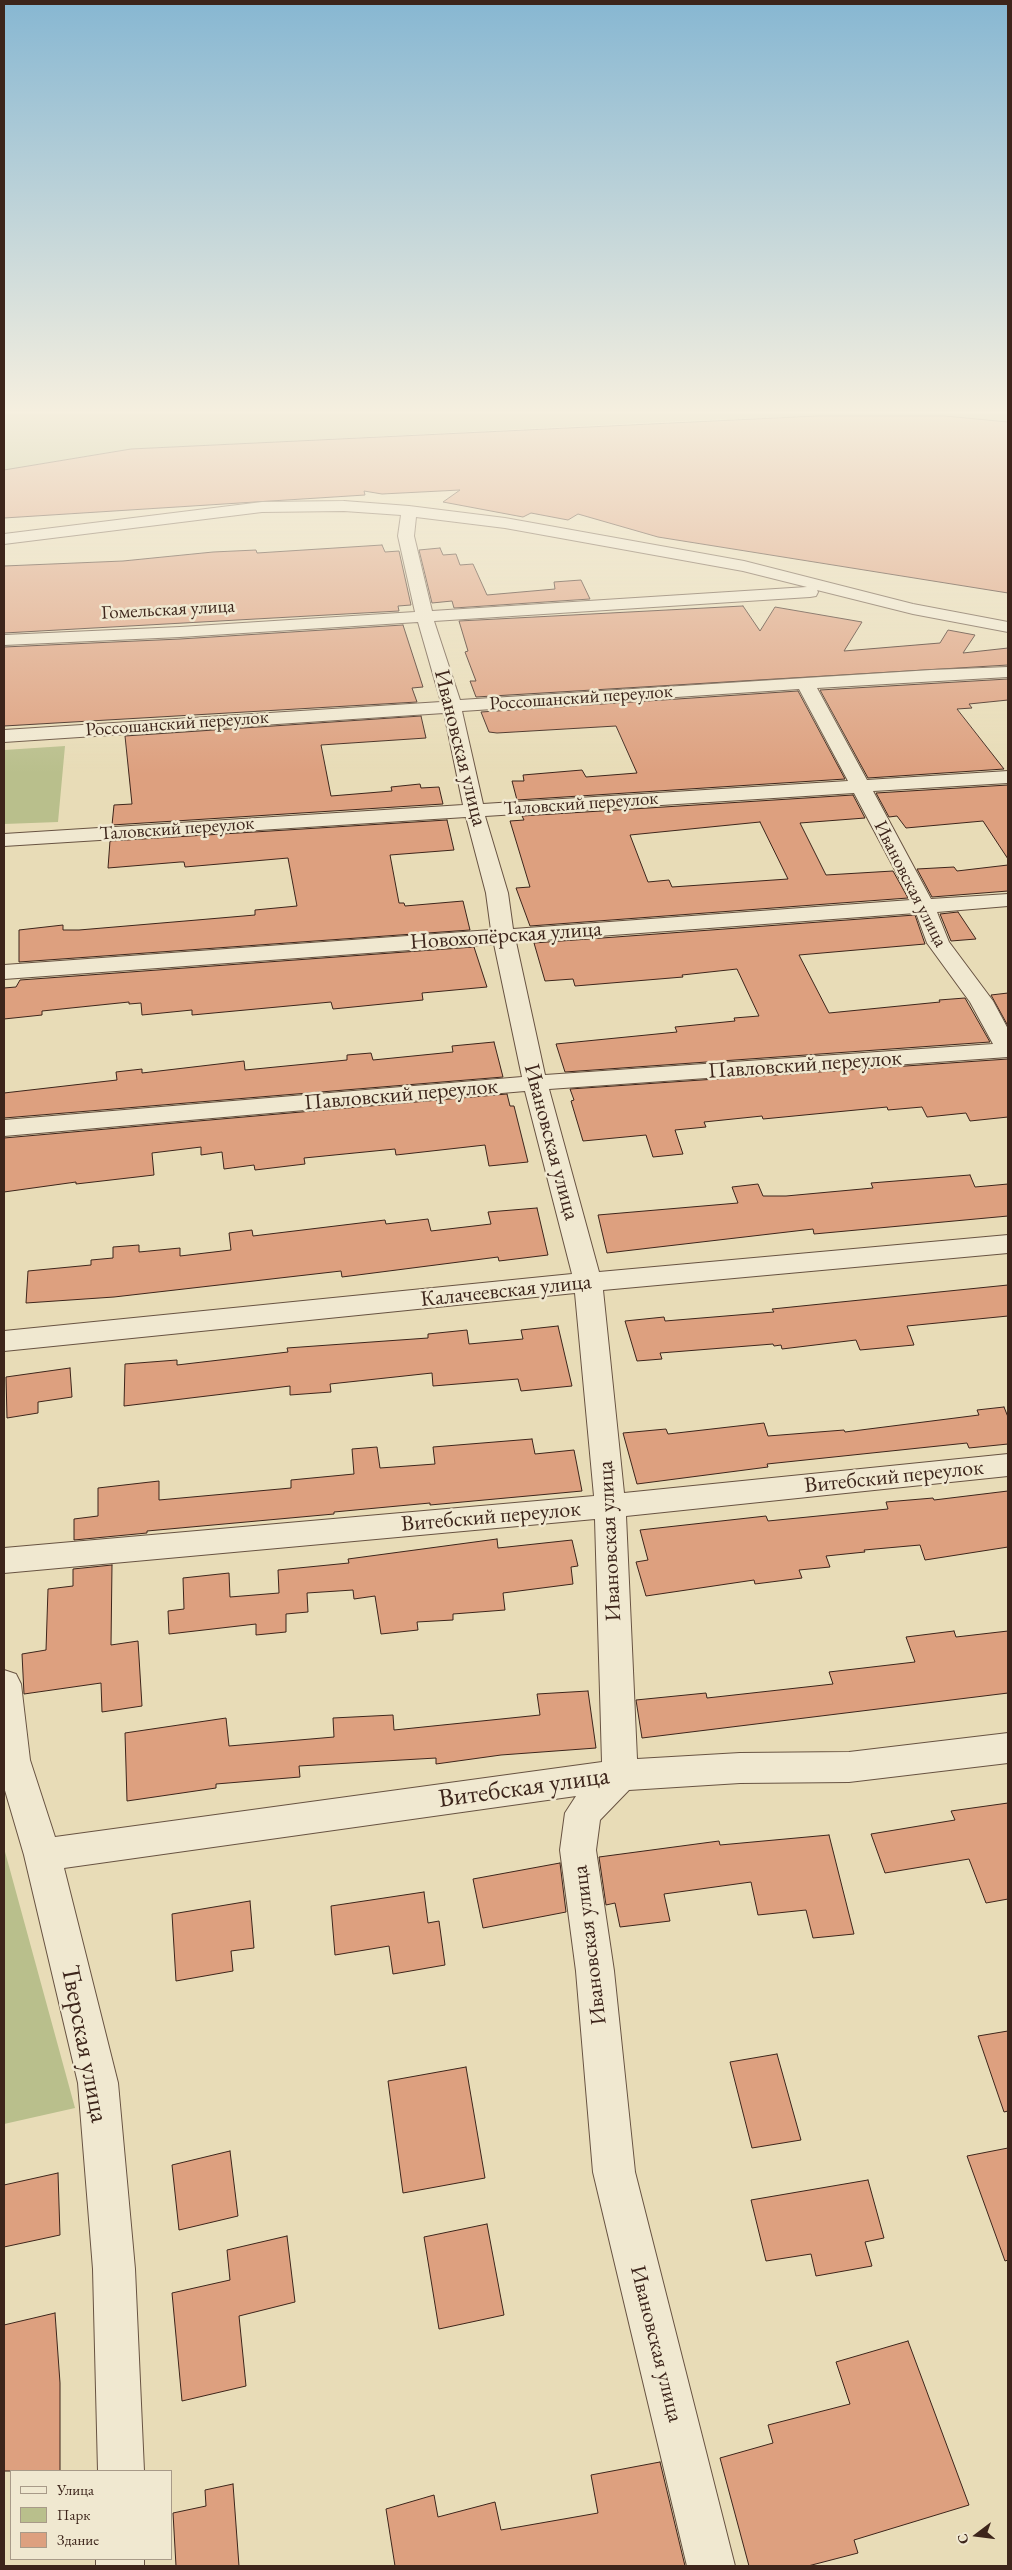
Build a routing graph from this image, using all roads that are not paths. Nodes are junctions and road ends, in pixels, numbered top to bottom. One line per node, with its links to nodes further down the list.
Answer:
1 (45, 534): 4 (street)
2 (406, 534): 6 (street, Ивановская улица)
3 (571, 534): 5 (street)
4 (4, 539)
5 (844, 591): 6 (street, Гомельская улица); 7 (street)
6 (424, 615): 8 (street, Гомельская улица); 11 (street, Ивановская улица)
7 (1008, 627)
8 (4, 640)
9 (1008, 672): 10 (street, Россошанский переулок)
10 (806, 685): 11 (street, Россошанский переулок); 14 (street, Ивановская улица)
11 (452, 706): 12 (street, Россошанский переулок); 15 (street, Ивановская улица)
12 (4, 736)
13 (1008, 777): 14 (street, Таловский переулок)
14 (859, 786): 15 (street, Таловский переулок); 18 (street, Ивановская улица)
15 (474, 811): 16 (street, Таловский переулок); 19 (street, Ивановская улица)
16 (4, 840)
17 (1008, 900): 18 (street, Новохопёрская улица)
18 (926, 907): 19 (street, Новохопёрская улица); 21 (street, Ивановская улица)
19 (503, 935): 20 (street, Новохопёрская улица); 22 (street, Ивановская улица)
20 (4, 972)
21 (1008, 1050): 22 (street, Павловский переулок)
22 (535, 1084): 23 (street, Павловский переулок); 25 (street, Ивановская улица)
23 (4, 1128)
24 (1008, 1244): 25 (street, Калачеевская улица)
25 (588, 1282): 26 (street, Калачеевская улица); 28 (street, Ивановская улица)
26 (4, 1341)
27 (1008, 1465): 28 (street, Витебский переулок)
28 (610, 1506): 29 (street, Витебский переулок); 32 (street, Ивановская улица)
29 (4, 1561)
30 (4, 1684): 33 (street, Тверская улица)
31 (1008, 1748): 32 (street, Витебская улица)
32 (620, 1775): 33 (street, Витебская улица); 35 (street, Ивановская улица)
33 (42, 1855): 34 (street, Тверская улица)
34 (121, 2470)
35 (711, 2566)

